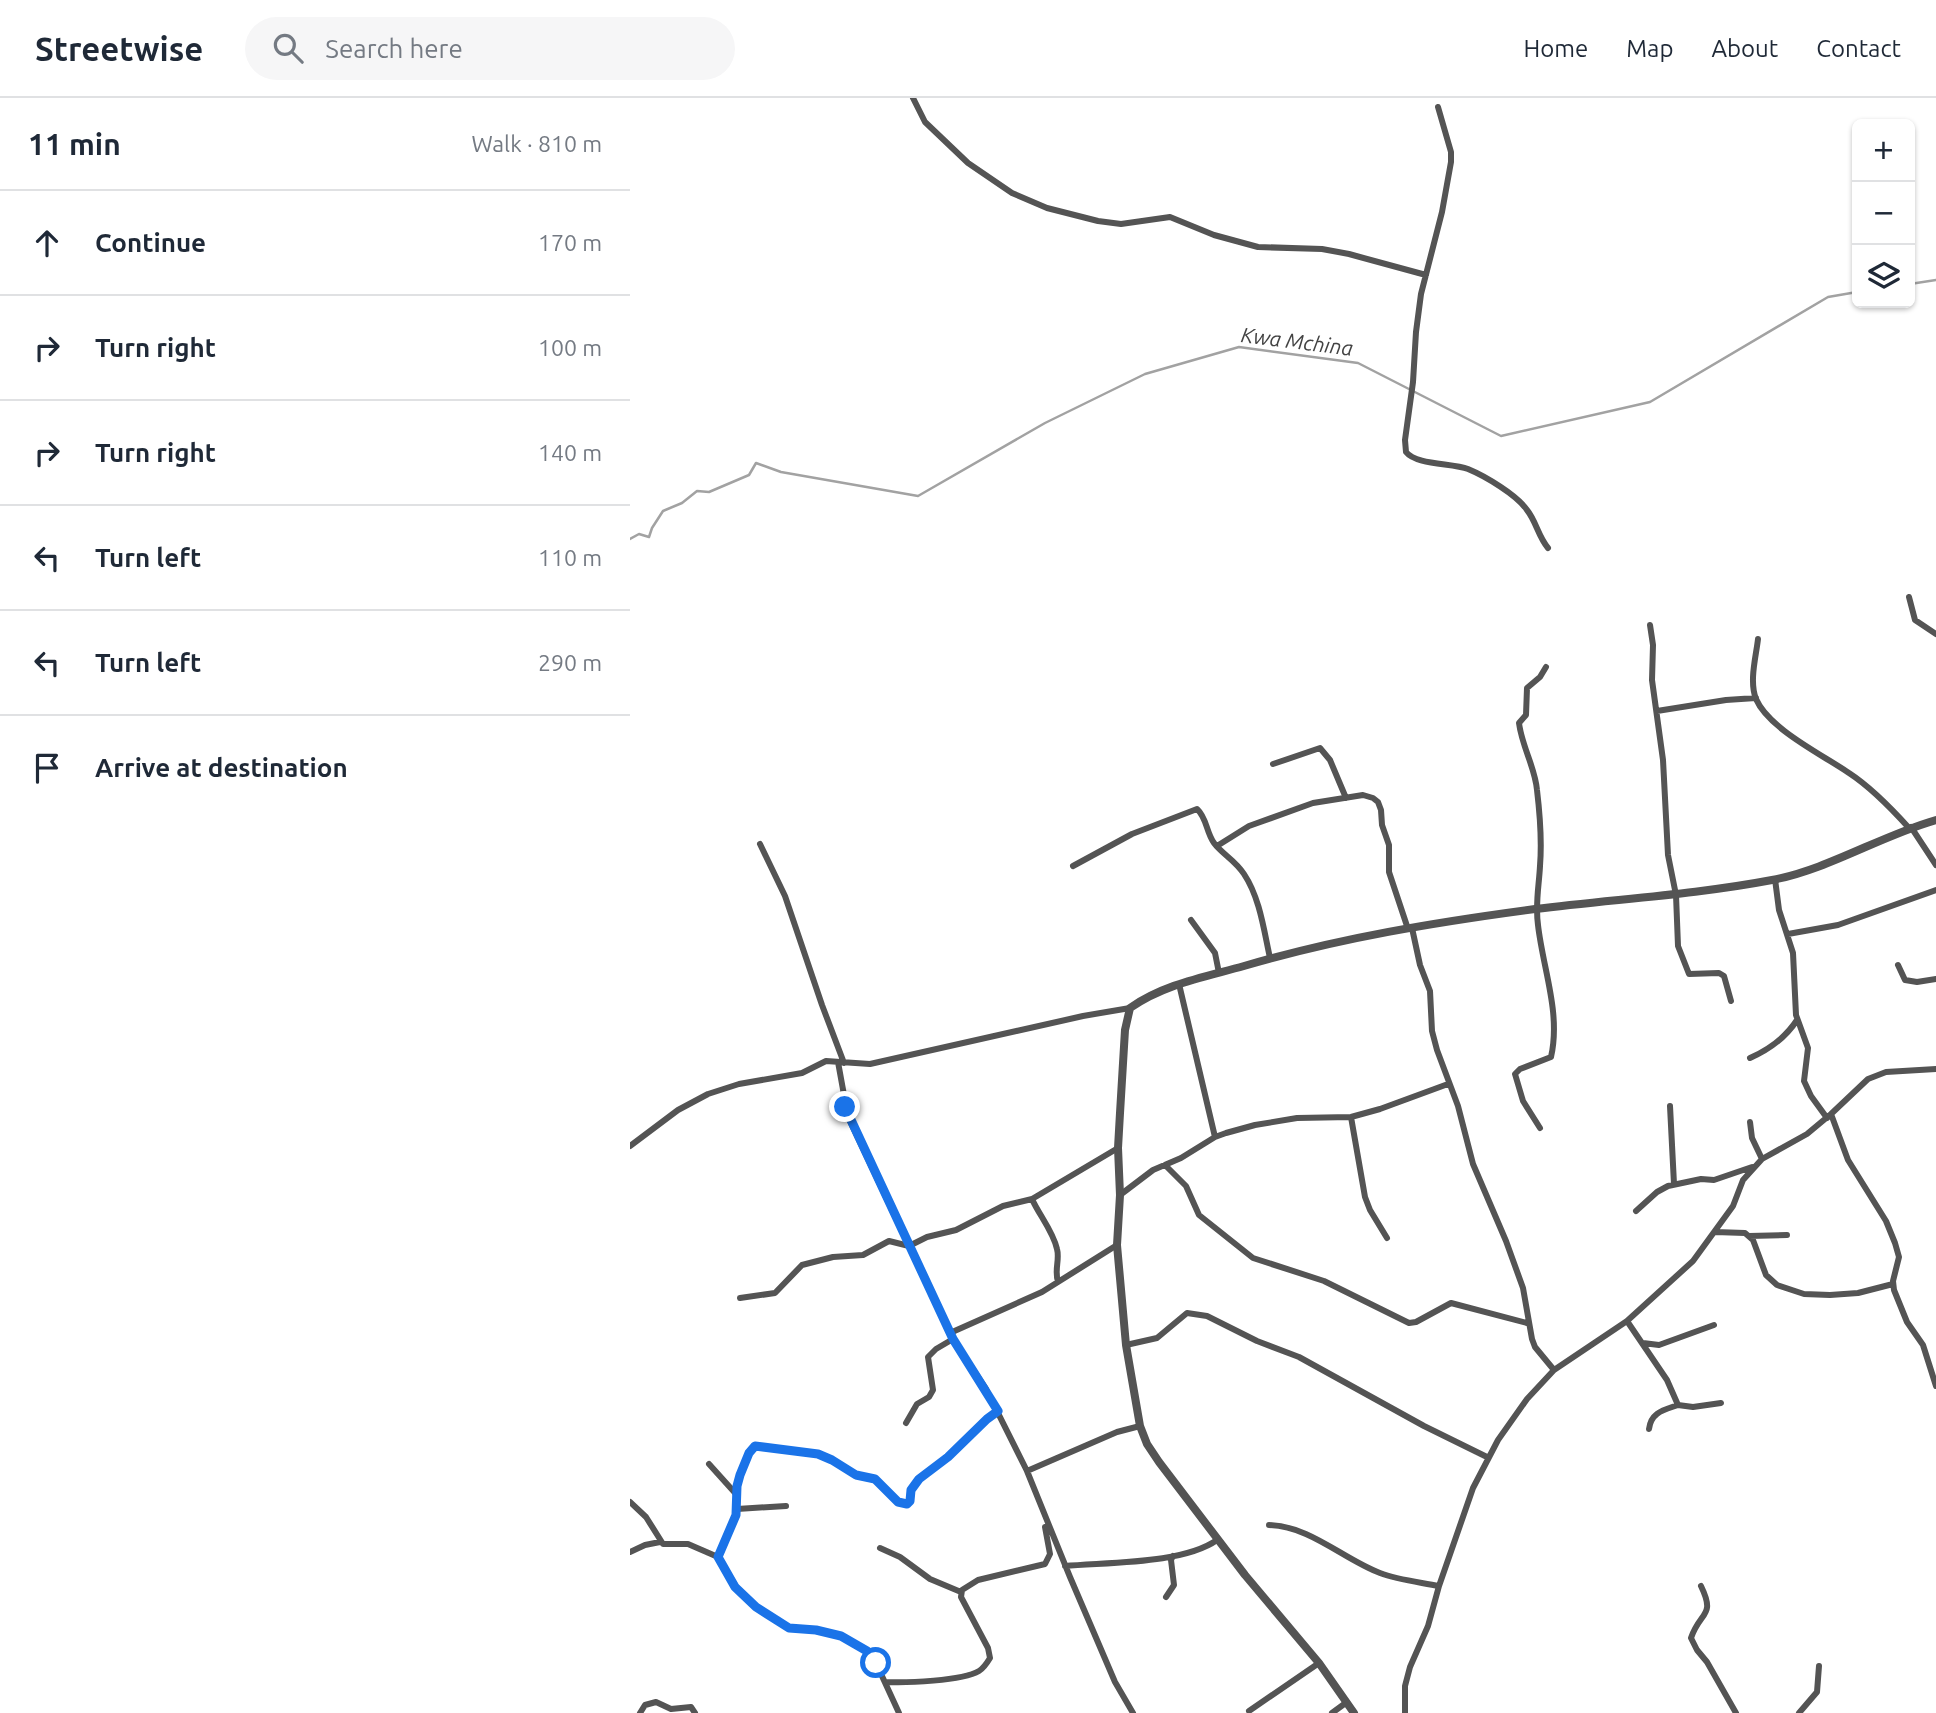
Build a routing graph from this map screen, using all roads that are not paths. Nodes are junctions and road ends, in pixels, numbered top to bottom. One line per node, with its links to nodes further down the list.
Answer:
1 (913, 98): 3 (street)
2 (1438, 107): 3 (street)
3 (1426, 275): 4 (street)
4 (1548, 548)
5 (1909, 597): 7 (street)
6 (1650, 625): 11 (street)
7 (1936, 634)
8 (1758, 639): 10 (street)
9 (1546, 667): 23 (street)
10 (1756, 698): 11 (street); 15 (street)
11 (1657, 711): 22 (street)
12 (1273, 764): 13 (street)
13 (1346, 798): 17 (street); 25 (street)
14 (1936, 820): 15 (street)
15 (1910, 828): 18 (street); 20 (street)
16 (761, 844): 36 (street)
17 (1217, 846): 19 (street); 27 (street)
18 (1936, 865)
19 (1073, 866)
20 (1775, 879): 22 (street); 26 (street)
21 (1936, 890): 26 (street)
22 (1676, 895): 23 (street); 32 (street)
23 (1536, 909): 25 (street); 43 (street)
24 (1191, 920): 29 (street)
25 (1410, 928): 27 (street); 38 (street)
26 (1788, 934): 34 (street)
27 (1270, 958): 29 (street)
28 (1898, 965): 30 (street)
29 (1219, 973): 31 (street)
30 (1936, 979)
31 (1179, 984): 33 (street); 44 (street)
32 (1731, 1001)
33 (1130, 1008): 36 (street); 46 (street)
34 (1797, 1020): 35 (street); 40 (street)
35 (1750, 1058)
36 (841, 1063): 45 (street); 59 (street)
37 (1936, 1069): 40 (street)
38 (1448, 1084): 41 (street); 64 (street)
39 (1670, 1106): 50 (street)
40 (1829, 1116): 47 (street); 61 (street)
41 (1351, 1117): 44 (street); 57 (street)
42 (1750, 1122): 47 (street)
43 (1540, 1128)
44 (1215, 1137): 48 (street)
45 (630, 1146)
46 (1118, 1148): 51 (street); 52 (street)
47 (1762, 1159): 49 (street)
48 (1165, 1165): 51 (street); 64 (street)
49 (1754, 1166): 50 (street); 54 (street)
50 (1674, 1184): 53 (street)
51 (1120, 1195): 58 (street)
52 (1032, 1199): 59 (street); 60 (street)
53 (1636, 1211)
54 (1715, 1232): 55 (street); 63 (street)
55 (1749, 1236): 56 (street); 61 (street)
56 (1787, 1236)
57 (1387, 1238)
58 (1117, 1245): 60 (street); 68 (street)
59 (909, 1246): 62 (street); 66 (street)
60 (1058, 1282): 66 (street)
61 (1893, 1284): 70 (street)
62 (740, 1298)
63 (1627, 1321): 67 (street); 69 (street)
64 (1527, 1323): 69 (street)
65 (1714, 1325): 67 (street)
66 (951, 1336): 73 (street); 74 (street)
67 (1643, 1343): 72 (street)
68 (1126, 1345): 75 (street); 77 (street)
69 (1554, 1370): 77 (street)
70 (1936, 1386)
71 (1721, 1402): 72 (street)
72 (1678, 1405): 76 (street)
73 (998, 1411): 79 (street); 80 (street)
74 (906, 1423)
75 (1140, 1426): 79 (street); 86 (street)
76 (1649, 1429)
77 (1487, 1457): 93 (street)
78 (709, 1464): 80 (street)
79 (1027, 1471): 84 (street)
80 (736, 1494): 83 (street)
81 (630, 1502): 87 (street)
82 (786, 1506): 83 (street)
83 (737, 1509): 91 (street)
84 (1046, 1522): 92 (street); 95 (street)
85 (1269, 1525): 93 (street)
86 (1217, 1540): 90 (street); 97 (street)
87 (660, 1542): 89 (street); 91 (street)
88 (880, 1548): 95 (street)
89 (630, 1552)
90 (1173, 1556): 92 (street); 96 (street)
91 (718, 1557): 99 (street)
92 (1065, 1566): 105 (street)
93 (1439, 1586): 108 (street)
94 (1701, 1586): 109 (street)
95 (961, 1592): 99 (street)
96 (1166, 1597)
97 (1319, 1663): 100 (street); 101 (street)
98 (1819, 1667): 110 (street)
99 (885, 1682): 104 (street)
100 (1347, 1702): 106 (street); 107 (street)
101 (1249, 1711)
102 (640, 1713): 103 (street)
103 (695, 1713)
104 (900, 1713)
105 (1133, 1713)
106 (1332, 1713)
107 (1354, 1713)
108 (1405, 1713)
109 (1736, 1713)
110 (1799, 1713)

